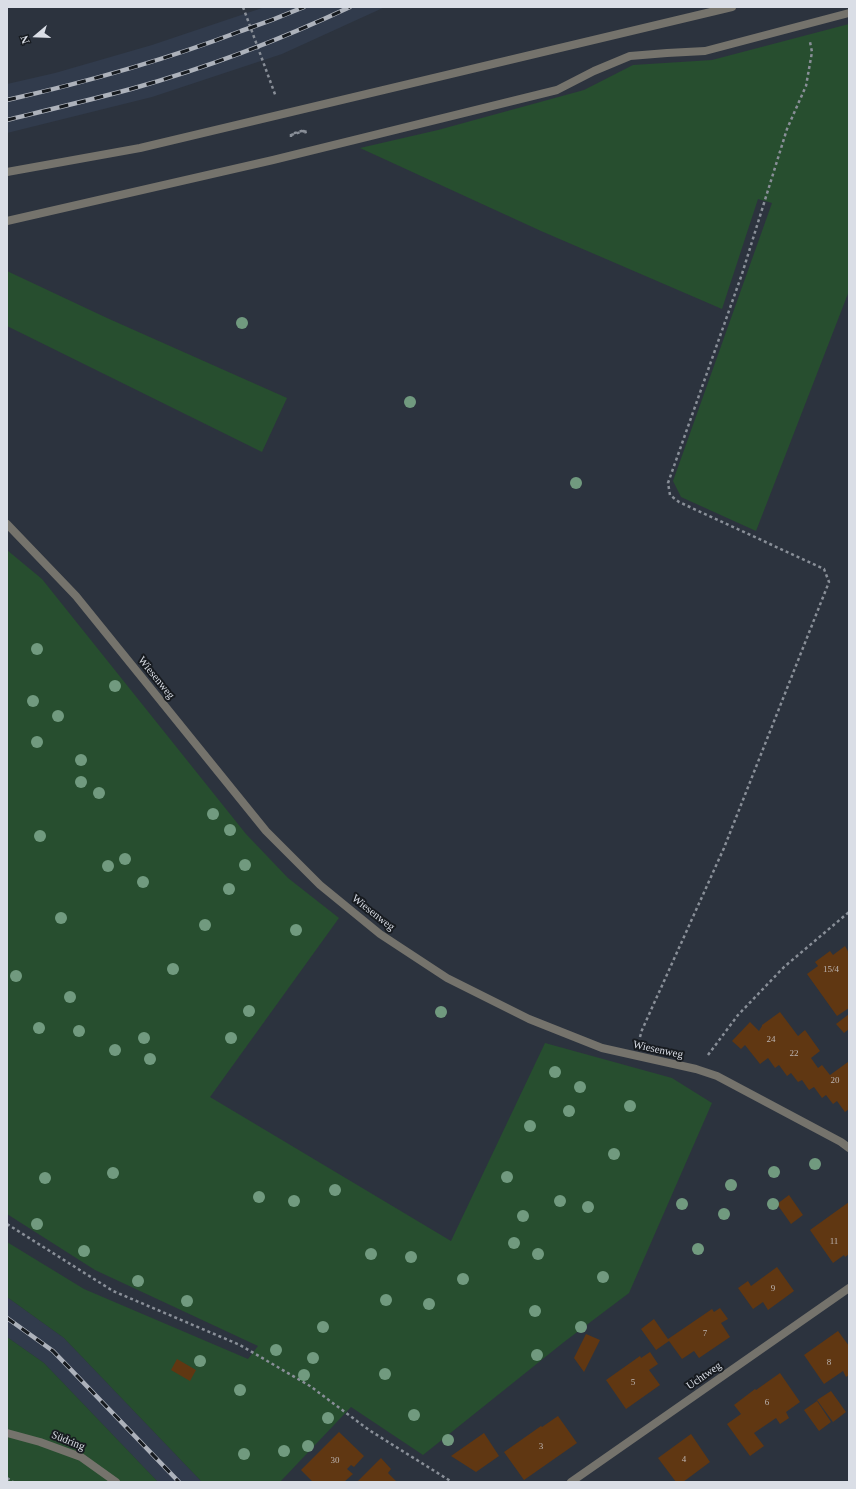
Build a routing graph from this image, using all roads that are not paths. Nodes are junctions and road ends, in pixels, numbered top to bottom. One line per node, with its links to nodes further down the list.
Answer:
1 (732, 7): 3 (street)
2 (849, 13): 4 (street)
3 (7, 172)
4 (7, 221)
5 (7, 524): 6 (street, Wiesenweg)
6 (849, 1148)
7 (849, 1288): 10 (street, Uchtweg)
8 (7, 1433): 9 (street, Südring)
9 (116, 1482)
10 (571, 1482)

